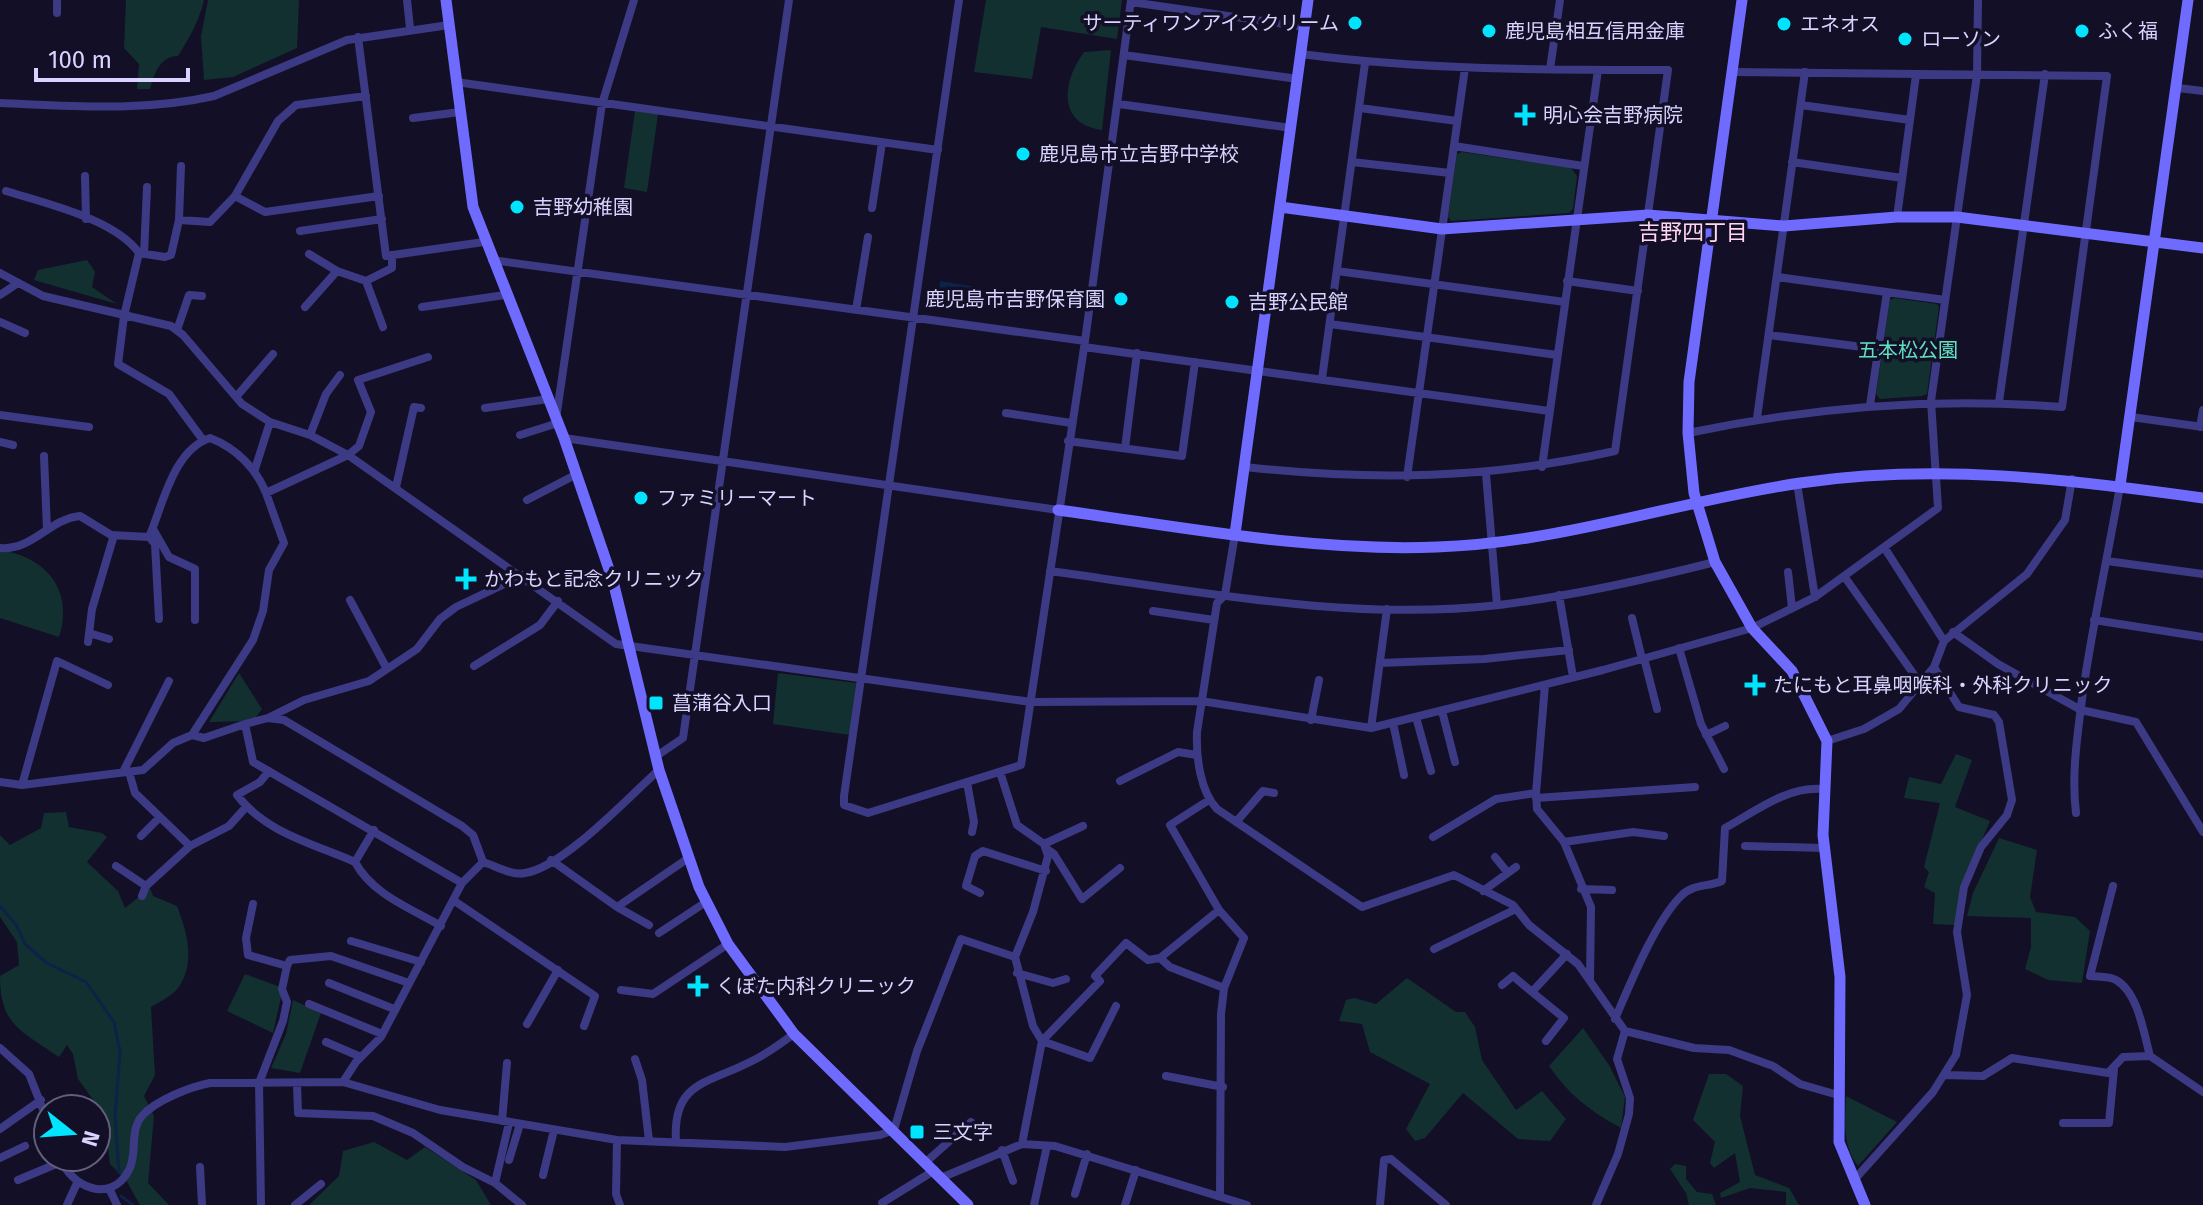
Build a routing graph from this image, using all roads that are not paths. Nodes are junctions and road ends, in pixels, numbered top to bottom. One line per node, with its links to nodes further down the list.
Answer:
1 (57, 0): 13 (street)
2 (407, 0): 16 (street)
3 (446, 0): 14 (street)
4 (634, 0): 35 (street)
5 (789, 0): 43 (street)
6 (959, 0): 47 (street)
7 (1308, 0): 15 (street)
8 (1560, 0): 22 (street)
9 (1742, 0): 24 (street)
10 (1978, 0): 28 (street)
11 (2188, 0): 31 (street)
12 (1131, 1): 15 (street); 19 (street)
13 (57, 13)
14 (449, 25): 16 (street); 30 (street)
15 (1305, 27): 18 (street)
16 (410, 28): 17 (street)
17 (358, 37): 33 (street); 34 (street)
18 (1301, 54): 20 (street); 29 (street)
19 (1124, 55): 29 (street); 36 (street)
20 (1365, 63): 21 (street); 38 (street)
21 (1465, 68): 22 (street); 42 (street)
22 (1550, 69): 23 (street)
23 (1598, 70): 51 (street); 61 (street)
24 (1732, 72): 25 (street); 68 (street)
25 (1805, 72): 27 (street); 37 (street)
26 (2045, 74): 28 (street); 70 (street); 74 (street)
27 (1916, 75): 28 (street); 41 (street)
28 (1977, 75): 64 (street)
29 (1298, 79): 44 (street)
30 (456, 82): 35 (street); 39 (street)
31 (2178, 88): 32 (street); 76 (street)
32 (2203, 91)
33 (366, 96): 57 (street); 58 (street)
34 (0, 103)
35 (602, 104): 43 (street); 84 (street)
36 (1119, 104): 44 (street); 112 (street)
37 (1801, 105): 41 (street); 49 (street)
38 (1360, 108): 42 (street); 48 (street)
39 (460, 112): 40 (street); 77 (street)
40 (413, 118)
41 (1910, 120): 54 (street)
42 (1457, 121): 46 (street)
43 (771, 128): 45 (street); 94 (street)
44 (1291, 128): 59 (street)
45 (882, 143): 47 (street); 60 (street)
46 (1454, 146): 51 (street); 52 (street)
47 (938, 150): 104 (street)
48 (1352, 162): 52 (street); 62 (street)
49 (1792, 162): 54 (street); 71 (street)
50 (181, 166): 69 (street)
51 (1583, 166): 67 (street)
52 (1450, 173): 72 (street)
53 (85, 176): 65 (street)
54 (1902, 178): 63 (street)
55 (147, 187): 79 (street)
56 (6, 191): 65 (street)
57 (235, 196): 58 (street); 69 (street)
58 (379, 196): 66 (street)
59 (1280, 207): 62 (street); 119 (street)
60 (872, 208)
61 (1648, 215): 67 (street); 68 (street); 92 (street)
62 (1345, 216): 72 (street); 85 (street)
63 (1897, 217): 64 (street); 71 (street)
64 (1957, 217): 70 (street); 98 (street)
65 (86, 219): 79 (street)
66 (382, 219): 73 (street); 81 (street)
67 (1576, 219): 72 (street); 89 (street)
68 (1712, 219): 71 (street); 141 (street)
69 (179, 220): 79 (street)
70 (2023, 223): 74 (street); 126 (street)
71 (1784, 226): 87 (street)
72 (1442, 229): 91 (street)
73 (300, 231)
74 (2086, 231): 76 (street); 126 (street)
75 (868, 237): 102 (street)
76 (2155, 241): 78 (street); 134 (street)
77 (484, 242): 81 (street); 82 (street)
78 (2203, 248)
79 (141, 253): 103 (street)
80 (309, 254): 83 (street)
81 (392, 255): 88 (street)
82 (491, 260): 84 (street); 96 (street)
83 (337, 271): 88 (street); 100 (street)
84 (578, 271): 94 (street); 136 (street)
85 (1337, 271): 91 (street); 106 (street)
86 (0, 273): 90 (street)
87 (1777, 277): 93 (street); 110 (street)
88 (366, 281): 107 (street)
89 (1567, 281): 92 (street); 99 (street)
90 (18, 283): 95 (street); 103 (street)
91 (1434, 284): 99 (street); 111 (street)
92 (1638, 291): 154 (street)
93 (1887, 292): 98 (street); 113 (street)
94 (746, 294): 102 (street); 152 (street)
95 (0, 295)
96 (505, 295): 101 (street); 124 (street)
97 (202, 296): 108 (street)
98 (1945, 300): 125 (street)
99 (1565, 302): 116 (street)
100 (305, 307)
101 (422, 307)
102 (856, 310): 104 (street)
103 (124, 316): 108 (street); 145 (street)
104 (913, 317): 112 (street); 162 (street)
105 (0, 322): 109 (street)
106 (1330, 324): 111 (street); 121 (street)
107 (383, 327)
108 (177, 330): 123 (street)
109 (25, 333)
110 (1769, 335): 113 (street); 135 (street)
111 (1427, 337): 116 (street); 122 (street)
112 (1085, 344): 114 (street); 138 (street)
113 (1878, 349): 127 (street)
114 (1137, 353): 118 (street); 149 (street)
115 (273, 354): 123 (street)
116 (1557, 355): 131 (street)
117 (428, 357): 150 (street)
118 (1195, 362): 119 (street); 149 (street)
119 (1257, 370): 121 (street); 153 (street)
120 (340, 375): 142 (street)
121 (1322, 379): 122 (street)
122 (1419, 394): 131 (street); 159 (street)
123 (236, 397): 137 (street)
124 (548, 399): 129 (street); 136 (street)
125 (1931, 401): 126 (street); 127 (street); 156 (street)
126 (1999, 402)
127 (1870, 405): 135 (street)
128 (421, 408): 164 (street)
129 (485, 408)
130 (2203, 410): 140 (street)
131 (1549, 411): 154 (street)
132 (1006, 413): 138 (street)
133 (0, 415): 139 (street)
134 (2131, 417): 140 (street); 163 (street)
135 (1757, 418): 141 (street)
136 (557, 421): 143 (street); 144 (street)
137 (270, 422): 142 (street); 155 (street)
138 (1071, 423): 146 (street)
139 (89, 427)
140 (2202, 427)
141 (1688, 433): 168 (street)
142 (310, 435): 150 (street)
143 (520, 435)
144 (564, 438): 152 (street); 157 (street)
145 (203, 440): 155 (street); 171 (street)
146 (1068, 441): 149 (street); 169 (street)
147 (0, 442): 148 (street)
148 (13, 445)
149 (1125, 448)
150 (348, 455): 164 (street); 165 (street)
151 (44, 456): 170 (street)
152 (723, 461): 162 (street); 206 (street)
153 (1245, 467): 159 (street); 172 (street)
154 (1542, 467): 158 (street)
155 (255, 469): 165 (street)
156 (1935, 471): 160 (street); 161 (street); 175 (street)
157 (577, 474): 167 (street); 203 (street)
158 (1486, 474): 159 (street); 174 (street)
159 (1407, 477)
160 (2072, 479): 163 (street); 199 (street)
161 (1797, 483): 168 (street); 186 (street)
162 (889, 484): 169 (street); 213 (street)
163 (2120, 486): 166 (street); 177 (street)
164 (396, 487): 182 (street)
165 (266, 493): 231 (street)
166 (2203, 498)
167 (527, 500)
168 (1696, 503): 174 (street); 178 (street)
169 (1058, 510): 172 (street); 179 (street)
170 (47, 530): 173 (street); 176 (street)
171 (151, 533): 173 (street); 194 (street); 195 (street)
172 (1235, 534): 174 (street); 184 (street)
173 (114, 535): 201 (street)
174 (1491, 543): 189 (street)
175 (1884, 547): 183 (street); 202 (street)
176 (0, 548)
177 (2107, 561): 181 (street); 197 (street)
178 (1715, 562): 185 (street); 198 (street)
179 (1050, 571): 184 (street); 220 (street)
180 (1788, 572): 190 (street)
181 (2203, 574)
182 (523, 575): 188 (street); 211 (street)
183 (1844, 576): 186 (street); 216 (street)
184 (1225, 595): 191 (street); 196 (street)
185 (1559, 595): 189 (street); 205 (street)
186 (1815, 597): 190 (street)
187 (350, 600): 211 (street)
188 (558, 601): 203 (street); 209 (street)
189 (1497, 605): 191 (street)
190 (1792, 608): 198 (street)
191 (1387, 609): 208 (street)
192 (1153, 611): 196 (street)
193 (1632, 618): 207 (street)
194 (159, 619)
195 (195, 620)
196 (1214, 620): 219 (street)
197 (2094, 620): 200 (street); 222 (street)
198 (1752, 628): 204 (street); 233 (street)
199 (1953, 632): 202 (street); 222 (street)
200 (2203, 637)
201 (109, 639)
202 (1944, 641): 210 (street)
203 (631, 647): 206 (street); 235 (street)
204 (1679, 648): 207 (street); 232 (street)
205 (1569, 650): 208 (street); 212 (street)
206 (694, 654): 213 (street); 235 (street)
207 (1643, 658): 212 (street); 221 (street)
208 (1380, 663): 230 (street)
209 (474, 666)
210 (1934, 667): 216 (street); 332 (street)
211 (387, 669): 225 (street)
212 (1573, 677): 218 (street)
213 (861, 679): 220 (street); 246 (street)
214 (1319, 680): 226 (street)
215 (169, 681): 241 (street)
216 (1920, 683): 233 (street)
217 (108, 685): 247 (street)
218 (1545, 685): 223 (street); 251 (street)
219 (1201, 701): 220 (street); 226 (street); 234 (street)
220 (1031, 702): 242 (street)
221 (1657, 709)
222 (2081, 710): 254 (street); 260 (street)
223 (1442, 711): 224 (street); 236 (street)
224 (1416, 717): 227 (street); 240 (street)
225 (268, 718): 228 (street); 273 (street)
226 (1311, 720): 230 (street)
227 (1393, 723): 230 (street); 243 (street)
228 (245, 724): 231 (street); 239 (street)
229 (1725, 726): 232 (street)
230 (1371, 728)
231 (192, 735): 241 (street)
232 (1706, 735): 237 (street)
233 (1827, 741): 249 (street)
234 (1197, 755): 244 (street); 252 (street)
235 (655, 757): 238 (street)
236 (1455, 762)
237 (1724, 769)
238 (659, 770): 270 (street); 271 (street)
239 (269, 771): 253 (street); 258 (street)
240 (1431, 771)
241 (126, 772): 247 (street); 255 (street)
242 (1000, 772): 246 (street); 266 (street)
243 (1404, 775)
244 (1120, 781)
245 (0, 782): 247 (street)
246 (967, 782): 259 (street)
247 (22, 785)
248 (1695, 787): 251 (street)
249 (1823, 789): 268 (street); 317 (street)
250 (1274, 793): 256 (street)
251 (1536, 795): 263 (street); 264 (street)
252 (1209, 800): 256 (street); 292 (street)
253 (246, 807): 265 (street); 272 (street)
254 (2076, 813)
255 (159, 818): 261 (street); 265 (street)
256 (1236, 822): 284 (street)
257 (1083, 826): 266 (street)
258 (374, 830): 272 (street); 279 (street)
259 (972, 832)
260 (2203, 832)
261 (141, 836)
262 (1664, 836): 264 (street)
263 (1433, 837)
264 (1564, 842): 282 (street)
265 (190, 846): 280 (street)
266 (1045, 846): 276 (street); 277 (street)
267 (1745, 846): 268 (street)
268 (1824, 848): 340 (street)
269 (1495, 857): 278 (street)
270 (687, 859): 288 (street); 290 (street)
271 (551, 860): 273 (street); 290 (street)
272 (355, 862): 294 (street)
273 (483, 862): 279 (street)
274 (116, 866): 280 (street)
275 (1516, 867): 278 (street)
276 (1120, 868)
277 (1046, 871): 285 (street); 300 (street)
278 (1508, 873): 284 (street)
279 (462, 883): 287 (street)
280 (146, 886): 286 (street)
281 (2113, 886): 327 (street)
282 (1581, 889): 283 (street); 307 (street)
283 (1612, 890)
284 (1483, 891): 291 (street)
285 (980, 893)
286 (142, 896)
287 (453, 900): 294 (street); 304 (street)
288 (706, 902): 295 (street); 297 (street)
289 (253, 904): 303 (street)
290 (617, 907): 293 (street)
291 (1516, 909): 298 (street); 299 (street)
292 (1219, 910): 301 (street); 311 (street)
293 (649, 925)
294 (441, 926): 302 (street)
295 (659, 933)
296 (351, 941): 302 (street)
297 (728, 944): 312 (street); 322 (street)
298 (1434, 949)
299 (1567, 954): 307 (street); 313 (street)
300 (1015, 957): 305 (street); 348 (street)
301 (1160, 958): 311 (street); 323 (street)
302 (421, 962): 309 (street)
303 (287, 966): 309 (street); 335 (street)
304 (558, 970): 318 (street); 319 (street)
305 (1017, 973): 306 (street); 323 (street)
306 (1066, 979)
307 (1590, 979): 317 (street)
308 (329, 983): 316 (street)
309 (409, 983): 316 (street)
310 (1502, 985): 313 (street)
311 (1224, 988): 337 (street)
312 (621, 990)
313 (1532, 992): 324 (street)
314 (309, 1004): 321 (street)
315 (1116, 1006): 323 (street)
316 (394, 1009): 321 (street)
317 (1615, 1019): 320 (street)
318 (527, 1024)
319 (584, 1026)
320 (1625, 1031): 340 (street); 388 (street)
321 (382, 1034): 328 (street)
322 (794, 1034): 348 (street); 351 (street)
323 (1042, 1041): 352 (street)
324 (1546, 1041)
325 (326, 1042): 328 (street)
326 (0, 1048): 339 (street)
327 (2150, 1056): 331 (street); 338 (street)
328 (361, 1057): 334 (street)
329 (635, 1059): 350 (street)
330 (507, 1063): 342 (street)
331 (2114, 1069): 332 (street); 344 (street)
332 (1945, 1075): 366 (street)
333 (1166, 1076): 337 (street)
334 (343, 1082): 336 (street); 342 (street)
335 (259, 1083): 336 (street); 371 (street); 378 (street)
336 (297, 1083): 369 (street)
337 (1223, 1087): 373 (street)
338 (2203, 1092)
339 (38, 1093)
340 (1838, 1095): 366 (street)
341 (32, 1106): 346 (street)
342 (506, 1122): 345 (street); 369 (street)
343 (971, 1122): 360 (street)
344 (2063, 1123)
345 (520, 1124): 347 (street); 358 (street)
346 (0, 1129)
347 (554, 1130): 349 (street); 364 (street)
348 (894, 1130): 351 (street); 360 (street)
349 (617, 1140): 350 (street); 381 (street)
350 (649, 1141): 351 (street)
351 (676, 1142)
352 (1022, 1144): 354 (street); 355 (street)
353 (25, 1146): 357 (street)
354 (1047, 1146): 356 (street); 383 (street)
355 (1002, 1150): 360 (street); 367 (street)
356 (1087, 1154): 361 (street); 372 (street)
357 (0, 1158)
358 (509, 1160)
359 (200, 1167): 377 (street)
360 (935, 1169): 374 (street); 382 (street)
361 (1136, 1170): 373 (street); 384 (street)
362 (32, 1173): 365 (street)
363 (65, 1173): 368 (street)
364 (543, 1175)
365 (18, 1180)
366 (1854, 1180): 389 (street)
367 (1013, 1181)
368 (77, 1183): 371 (street); 375 (street)
369 (495, 1183): 380 (street)
370 (321, 1184): 379 (street)
371 (109, 1188): 376 (street)
372 (1075, 1194)
373 (1225, 1200): 385 (street)
374 (882, 1203)
375 (67, 1205)
376 (117, 1205)
377 (202, 1205)
378 (261, 1205)
379 (295, 1205)
380 (522, 1205)
381 (620, 1205)
382 (968, 1205)
383 (1034, 1205)
384 (1125, 1205)
385 (1247, 1205)
386 (1380, 1205): 387 (street)
387 (1446, 1205)
388 (1596, 1205)
389 (1865, 1205)

